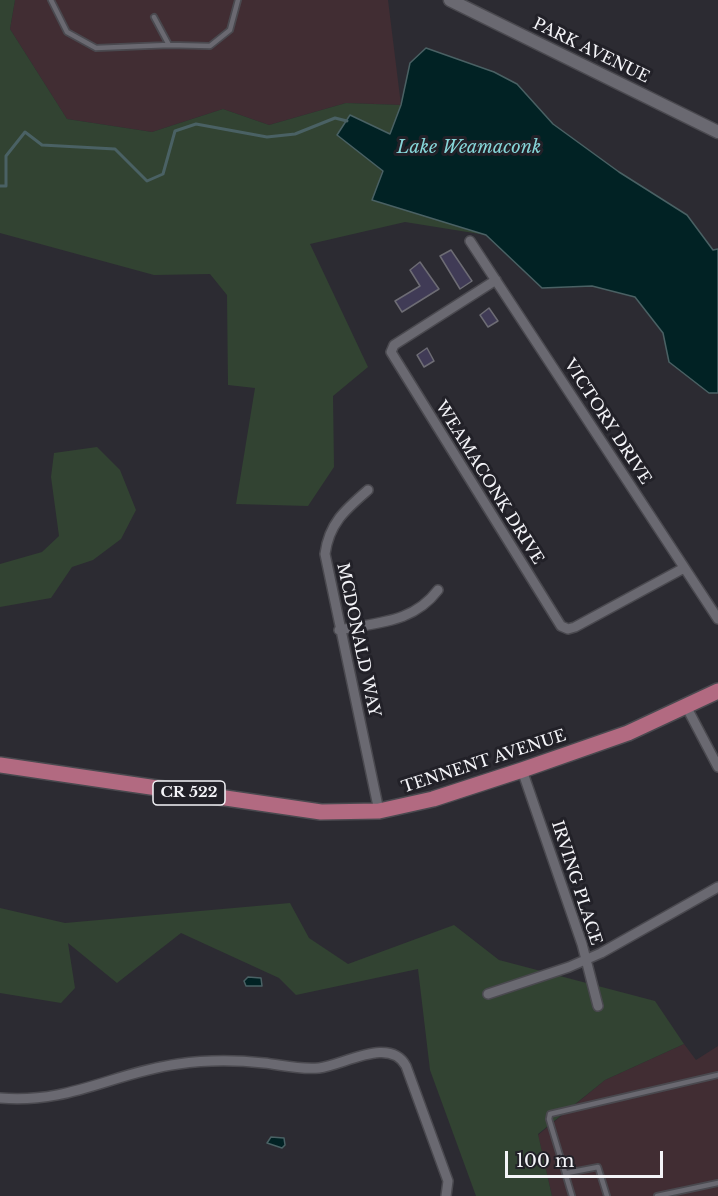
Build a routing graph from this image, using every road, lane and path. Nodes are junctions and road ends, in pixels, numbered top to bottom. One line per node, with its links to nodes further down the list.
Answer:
1 (51, 0): 5 (lane)
2 (238, 0): 5 (lane)
3 (455, 1): 6 (street, PARK AVENUE)
4 (154, 17): 5 (lane)
5 (169, 45)
6 (718, 132)
7 (470, 241): 8 (street, VICTORY DRIVE)
8 (496, 280): 10 (street, VICTORY DRIVE); 10 (street, WEAMACONK DRIVE)
9 (369, 490): 13 (street, MCDONALD WAY)
10 (684, 568): 12 (street, VICTORY DRIVE)
11 (438, 590): 13 (street)
12 (718, 619)
13 (339, 630): 19 (street, MCDONALD WAY)
14 (718, 691): 15 (main road, TENNENT AVENUE / CR 522)
15 (687, 708): 17 (street); 18 (main road, TENNENT AVENUE / CR 522)
16 (0, 765): 19 (main road, TENNENT AVENUE / CR 522)
17 (718, 766)
18 (522, 770): 19 (main road, TENNENT AVENUE / CR 522); 21 (street, IRVING PLACE)
19 (379, 811)
20 (718, 887): 21 (street)
21 (585, 960): 22 (street); 23 (street, IRVING PLACE)
22 (488, 994)
23 (598, 1006)
24 (718, 1075): 26 (lane)
25 (0, 1098): 29 (street)
26 (567, 1173): 30 (lane); 31 (lane)
27 (718, 1183): 28 (lane)
28 (688, 1189): 32 (lane); 33 (lane)
29 (446, 1196)
30 (572, 1196)
31 (607, 1196)
32 (657, 1196)
33 (691, 1196)

